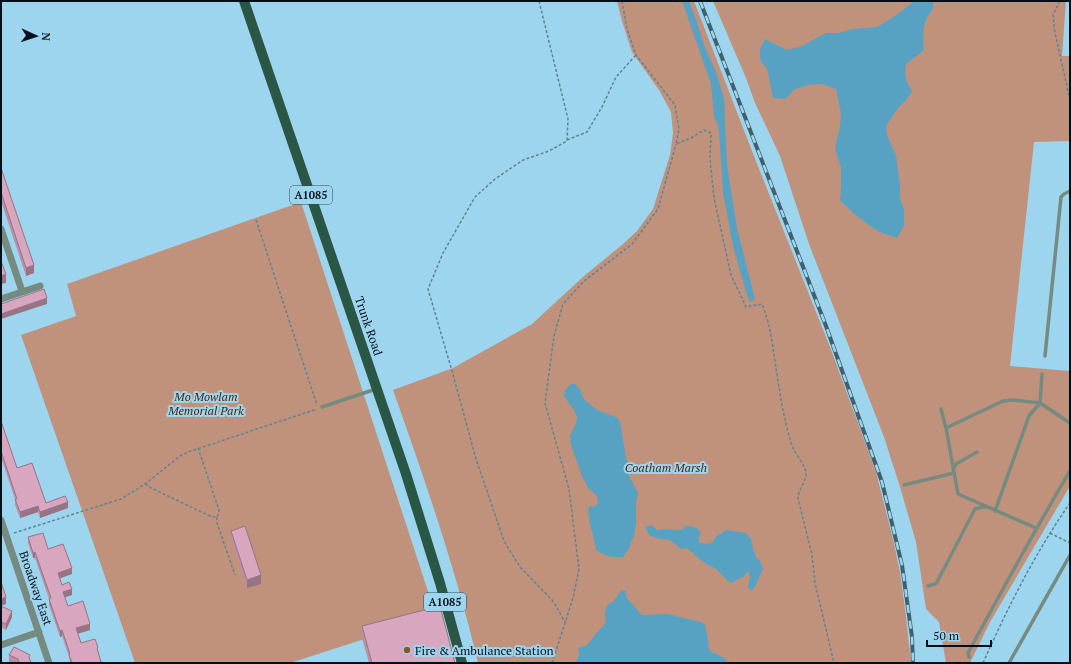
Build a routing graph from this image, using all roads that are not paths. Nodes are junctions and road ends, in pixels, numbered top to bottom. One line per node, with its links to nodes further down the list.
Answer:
1 (244, 1): 9 (main road, Trunk Road / A1085)
2 (1070, 191): 7 (lane)
3 (1, 229): 5 (street)
4 (40, 286): 5 (street)
5 (22, 292): 6 (street)
6 (1, 299)
7 (1045, 356)
8 (1042, 374): 10 (lane)
9 (377, 388): 11 (lane); 29 (main road, Trunk Road / A1085)
10 (1040, 403): 13 (lane); 14 (lane); 20 (lane)
11 (320, 408)
12 (941, 409): 14 (lane)
13 (1069, 421)
14 (946, 428): 16 (lane)
15 (977, 452): 16 (lane)
16 (954, 471): 18 (lane); 19 (lane)
17 (1070, 471): 22 (lane)
18 (904, 485)
19 (988, 508): 20 (lane); 24 (lane)
20 (995, 511): 22 (lane)
21 (1, 520): 25 (street, Broadway East)
22 (1036, 528): 27 (lane)
23 (1070, 555): 30 (lane)
24 (928, 586)
25 (39, 632): 26 (street); 28 (street, Broadway East)
26 (1, 645)
27 (968, 657)
28 (49, 663)
29 (462, 663)
30 (1009, 663)

